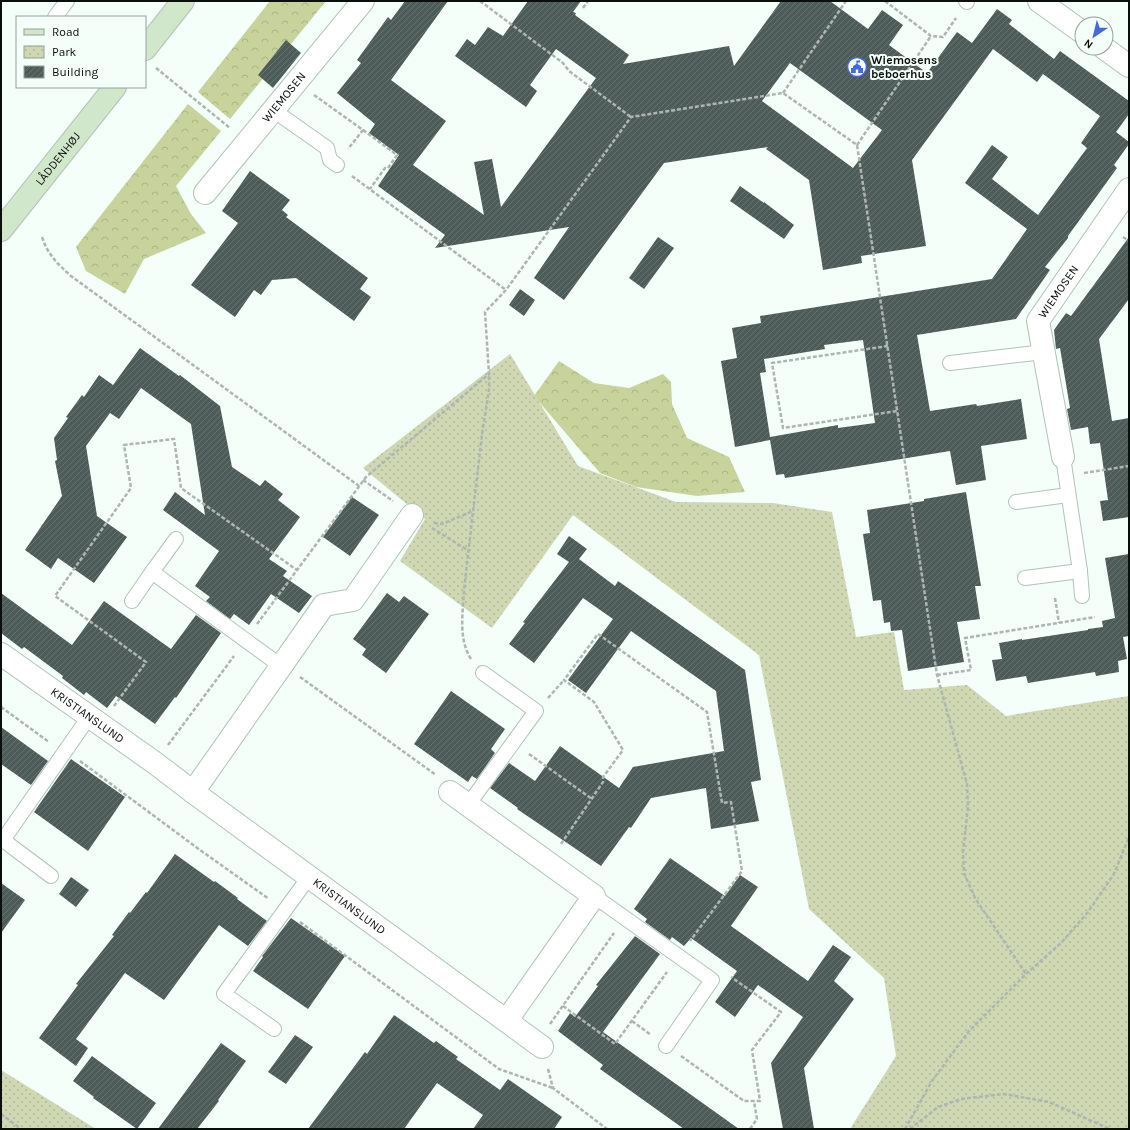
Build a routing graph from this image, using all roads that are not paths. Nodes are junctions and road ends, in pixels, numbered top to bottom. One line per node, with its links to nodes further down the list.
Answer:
1 (67, 1): 5 (lane)
2 (183, 1): 8 (street)
3 (363, 1): 11 (street, WIEMOSEN)
4 (1039, 1): 6 (street)
5 (56, 16)
6 (1074, 26)
7 (1114, 55): 9 (street)
8 (148, 57)
9 (1129, 66)
10 (114, 88): 15 (street, LÅDDENHØJ)
11 (273, 110): 12 (lane); 14 (street, WIEMOSEN)
12 (337, 165)
13 (1129, 189): 16 (street, WIEMOSEN)
14 (205, 193)
15 (1, 230)
16 (1044, 352): 17 (lane); 18 (street, WIEMOSEN)
17 (950, 363)
18 (1064, 467): 19 (lane)
19 (1068, 495): 20 (lane); 23 (lane)
20 (1016, 502)
21 (420, 519): 29 (street)
22 (176, 538): 24 (lane)
23 (1080, 571): 25 (lane); 26 (lane)
24 (152, 572): 27 (lane); 29 (lane)
25 (1025, 578)
26 (1082, 596)
27 (132, 601)
28 (1, 654): 31 (street, KRISTIANSLUND)
29 (281, 666): 32 (street)
30 (483, 673): 34 (lane)
31 (89, 717): 32 (street, KRISTIANSLUND); 35 (lane)
32 (193, 792): 36 (street, KRISTIANSLUND)
33 (450, 792): 34 (street)
34 (468, 805): 37 (street)
35 (50, 876)
36 (309, 876): 38 (street, KRISTIANSLUND); 39 (lane)
37 (594, 896): 38 (street); 41 (lane)
38 (507, 1020): 40 (street, KRISTIANSLUND)
39 (274, 1029)
40 (540, 1045)
41 (666, 1046)

